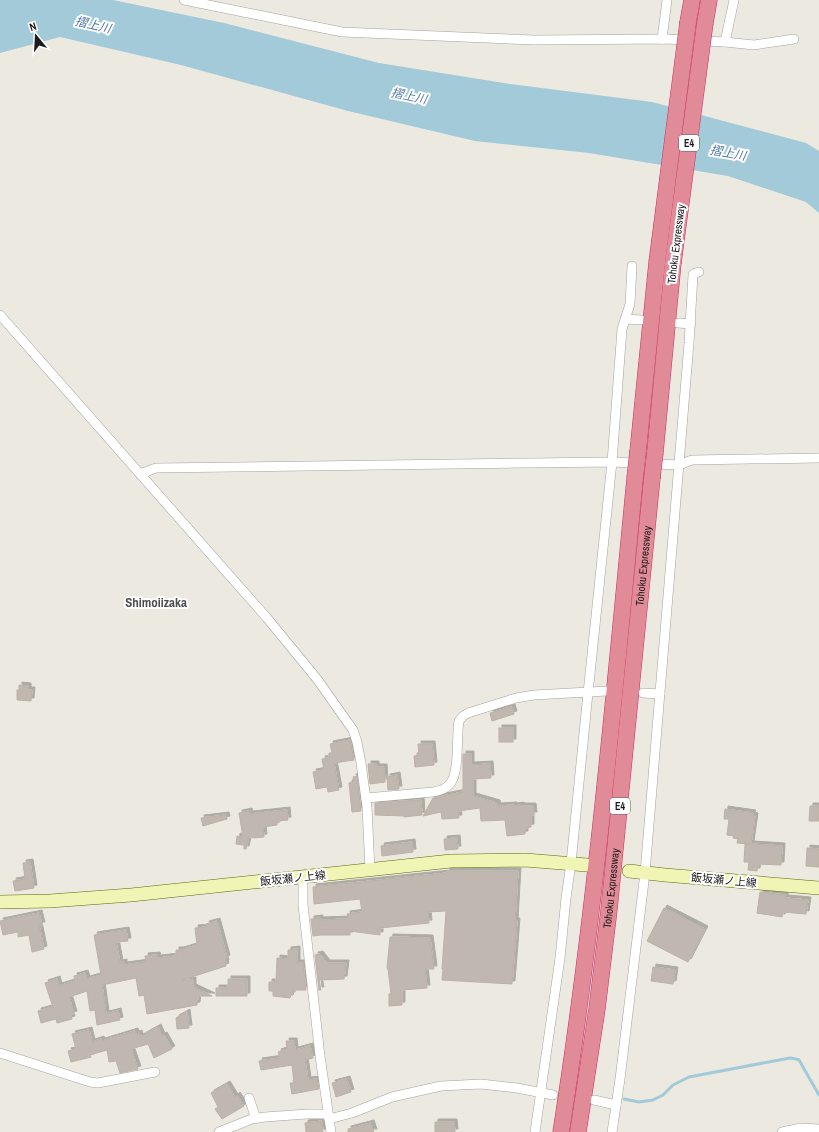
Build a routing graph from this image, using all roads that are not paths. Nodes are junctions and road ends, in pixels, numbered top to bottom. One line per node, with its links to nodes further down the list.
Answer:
1 (184, 0): 6 (street)
2 (667, 0): 6 (street)
3 (692, 0): 47 (highway, Tohoku Expressway / E4, bridge)
4 (709, 0): 48 (highway, Tohoku Expressway / E4, bridge)
5 (734, 0): 8 (street)
6 (662, 39): 8 (street)
7 (794, 39): 8 (street)
8 (725, 42)
9 (632, 266): 12 (street)
10 (699, 272): 15 (street)
11 (0, 315): 16 (street)
12 (625, 319): 13 (street); 18 (street)
13 (642, 320)
14 (678, 323): 15 (street)
15 (691, 324): 19 (street)
16 (3, 326): 20 (street)
17 (819, 458): 19 (street)
18 (612, 462): 19 (street); 20 (street); 22 (street)
19 (679, 465): 24 (street)
20 (140, 474): 25 (street)
21 (606, 692): 22 (street)
22 (588, 693): 25 (street); 26 (street)
23 (643, 693): 24 (street)
24 (660, 694): 30 (street)
25 (366, 798): 28 (street)
26 (571, 864): 27 (main road, 飯坂瀬ノ上線); 28 (main road, 飯坂瀬ノ上線); 36 (street)
27 (587, 865)
28 (370, 870): 31 (main road, 飯坂瀬ノ上線)
29 (629, 870): 30 (main road, 飯坂瀬ノ上線)
30 (645, 873): 32 (main road, 飯坂瀬ノ上線); 40 (street)
31 (303, 877): 33 (main road, 飯坂瀬ノ上線); 41 (street)
32 (819, 888)
33 (0, 902)
34 (0, 1053): 35 (street)
35 (155, 1072)
36 (541, 1093): 37 (street); 41 (street); 46 (street)
37 (553, 1095)
38 (249, 1098): 42 (street)
39 (594, 1100): 40 (street)
40 (616, 1105): 49 (street)
41 (328, 1116): 42 (street); 45 (street)
42 (256, 1118): 44 (street)
43 (819, 1129): 50 (street)
44 (219, 1132)
45 (331, 1132)
46 (535, 1132)
47 (561, 1132)
48 (578, 1132)
49 (612, 1132)
50 (782, 1132)

